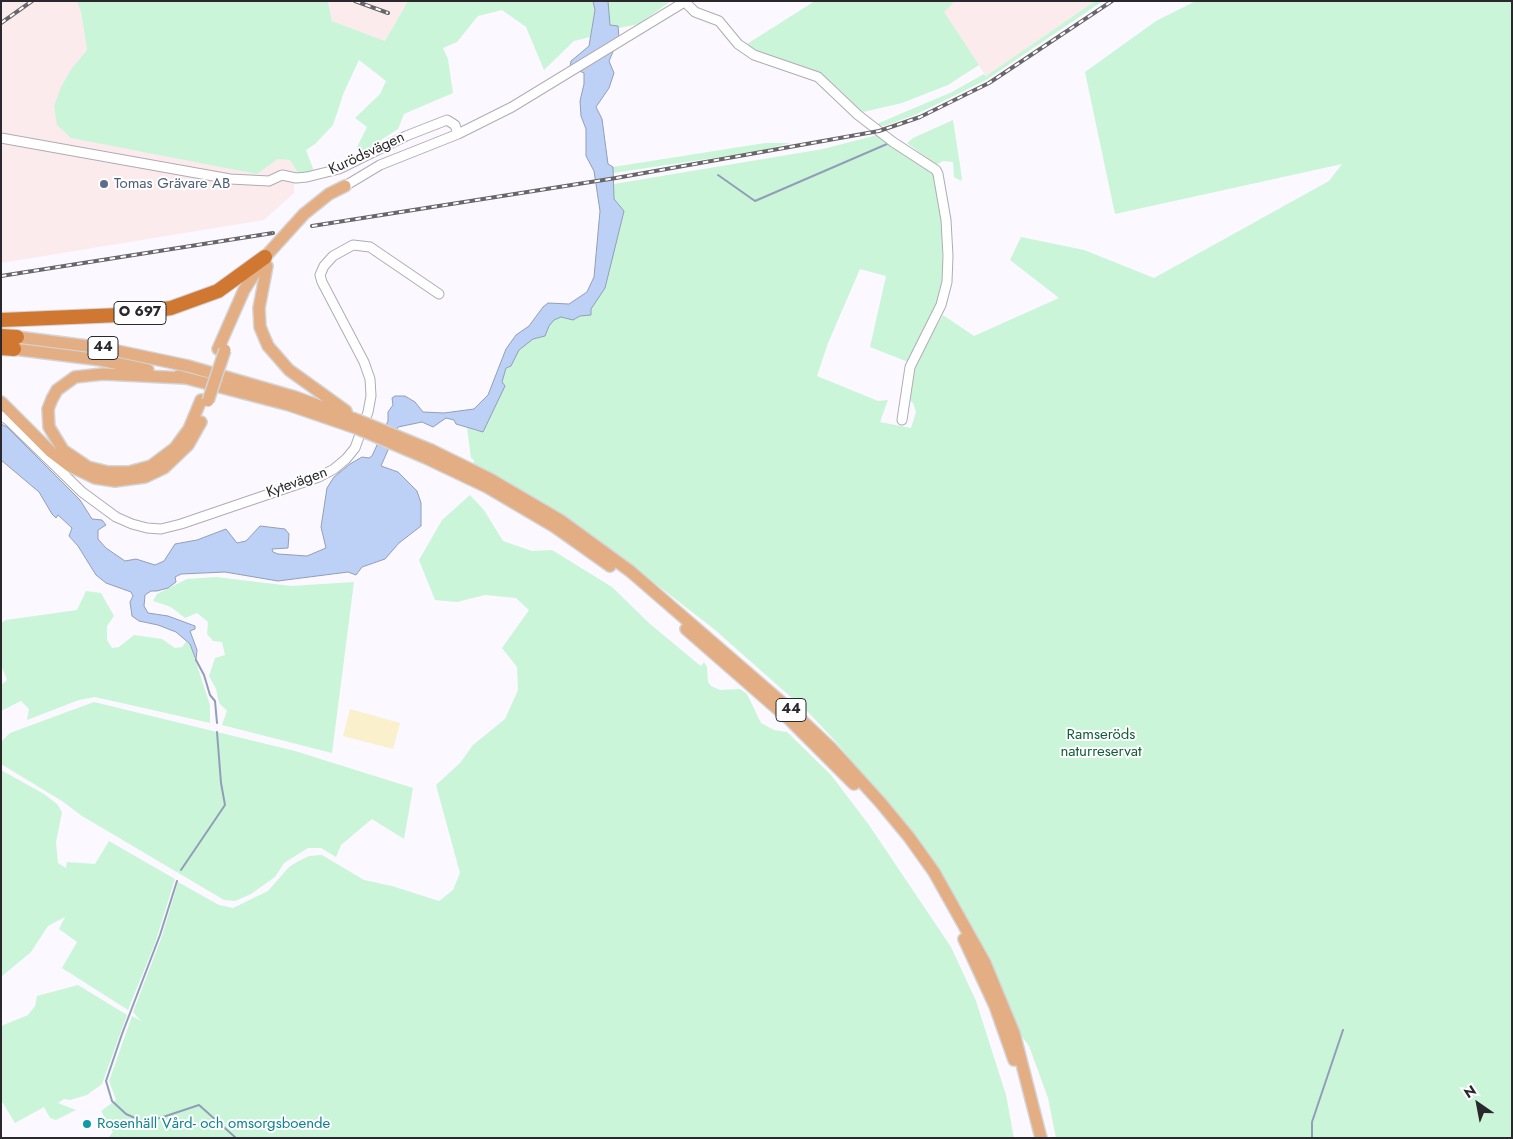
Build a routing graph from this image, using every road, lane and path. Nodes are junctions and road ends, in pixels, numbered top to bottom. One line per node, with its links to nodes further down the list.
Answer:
1 (685, 2): 2 (street, O 697); 14 (street)
2 (458, 134): 3 (street, Kurödsvägen); 4 (street, O 697)
3 (1, 138)
4 (345, 186): 5 (main road, O 697)
5 (266, 261): 7 (highway, O 697); 11 (main road, O 697, bridge); 15 (main road)
6 (438, 294): 13 (street, Kytevägen)
7 (1, 320)
8 (1, 336): 9 (highway, 44)
9 (11, 345): 10 (main road, 44); 15 (main road, 44)
10 (185, 378): 11 (main road); 15 (main road, 44)
11 (205, 401): 12 (main road, O 697)
12 (1, 402)
13 (1, 416)
14 (902, 420)
15 (358, 424): 16 (main road, 44, bridge)
16 (429, 454): 17 (main road, 44); 18 (main road, 44)
17 (1034, 1138)
18 (1041, 1138)

